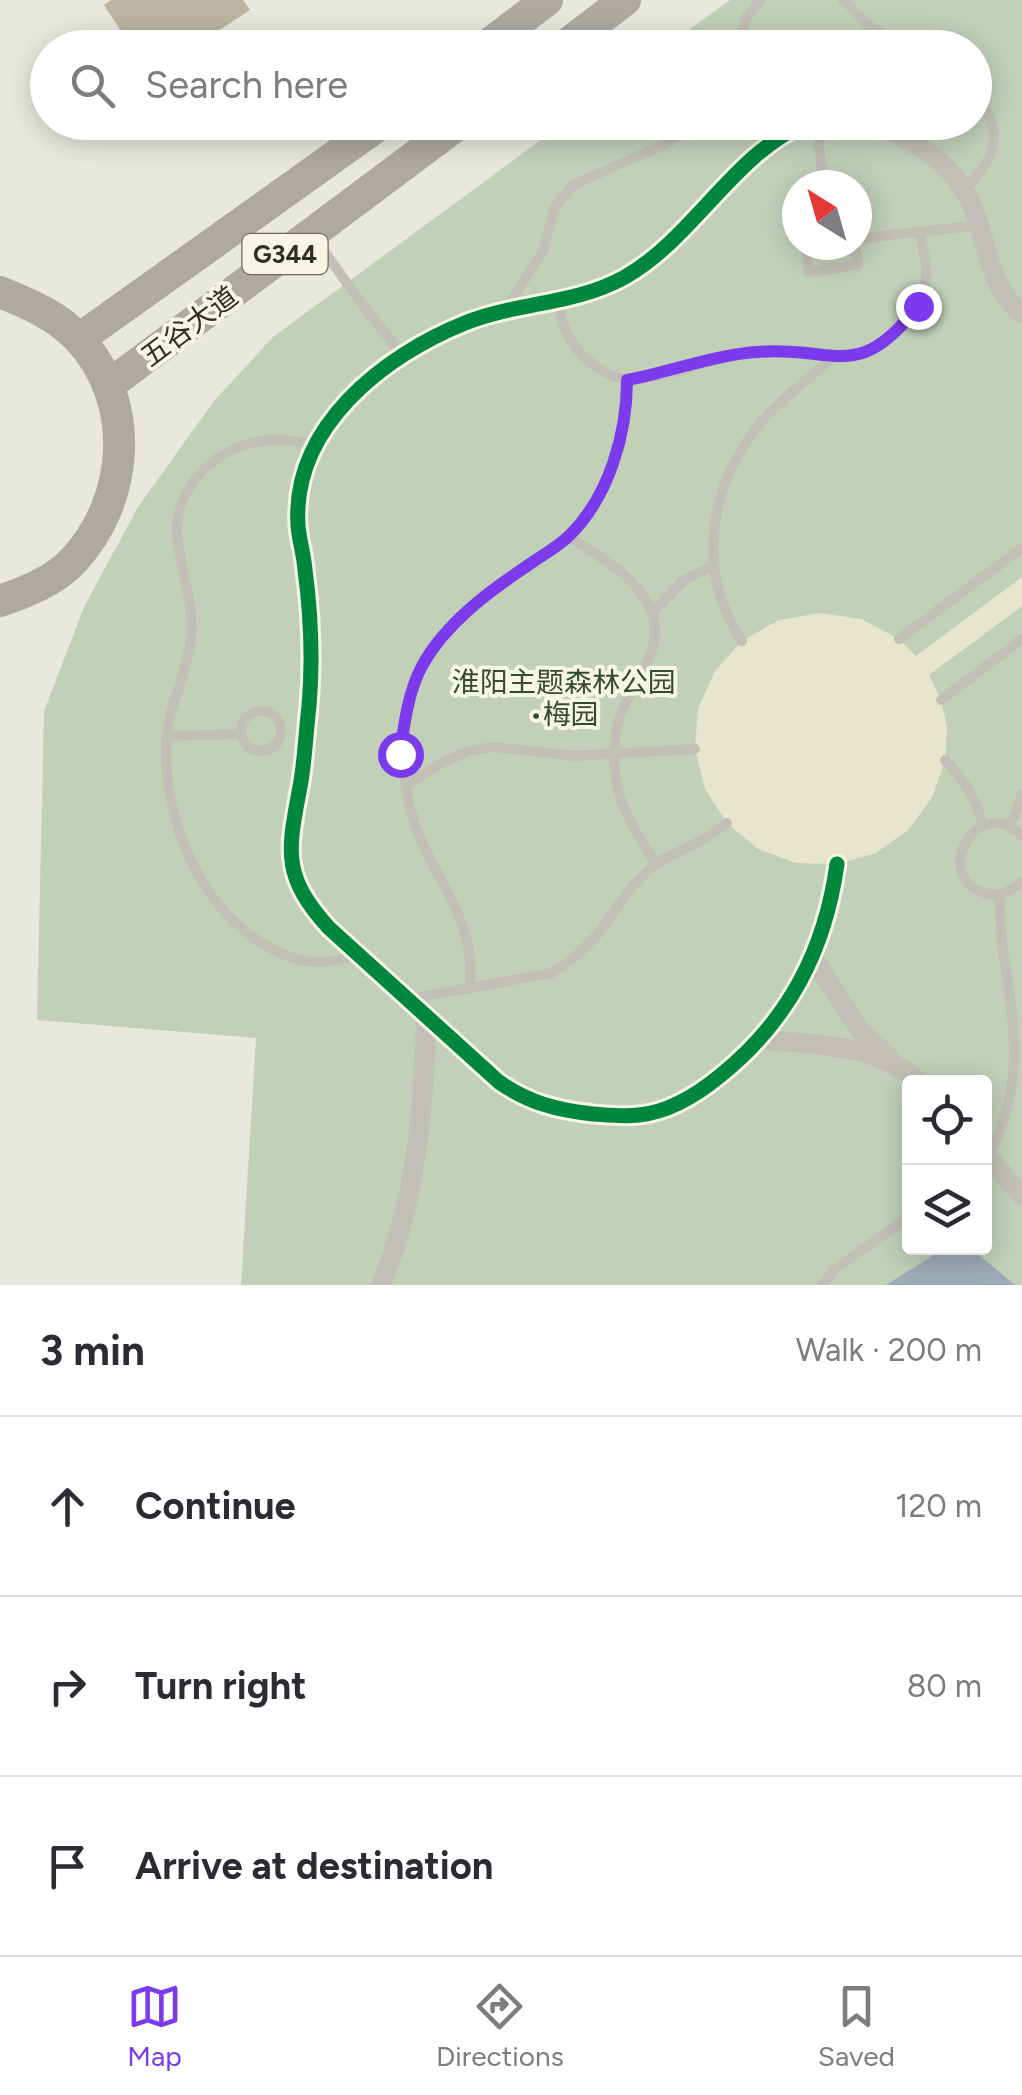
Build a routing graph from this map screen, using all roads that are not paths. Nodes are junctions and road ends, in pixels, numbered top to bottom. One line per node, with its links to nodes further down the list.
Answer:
1 (547, 0): 5 (highway)
2 (626, 0): 6 (highway)
3 (761, 0): 7 (lane)
4 (843, 0): 8 (lane)
5 (508, 30)
6 (586, 30)
7 (742, 30)
8 (876, 30)
9 (992, 123): 17 (lane)
10 (358, 140): 28 (highway, 五谷大道 / G344)
11 (437, 140): 20 (highway, 五谷大道 / G344)
12 (669, 140): 26 (lane)
13 (779, 140): 25 (street)
14 (815, 140): 16 (lane)
15 (909, 140): 17 (street)
16 (821, 170)
17 (965, 190): 18 (street)
18 (979, 225): 19 (lane); 27 (street)
19 (920, 232): 21 (lane); 30 (lane)
20 (312, 234): 29 (lane); 32 (highway, 五谷大道 / G344)
21 (872, 240)
22 (807, 260): 23 (lane)
23 (858, 260)
24 (0, 292): 28 (highway)
25 (559, 301): 26 (street); 31 (lane)
26 (503, 313): 29 (street)
27 (1022, 314)
28 (79, 339): 32 (highway)
29 (404, 356): 33 (street)
30 (832, 358): 31 (lane); 36 (lane)
31 (627, 380): 34 (lane)
32 (108, 385): 37 (highway)
33 (315, 444): 44 (street); 46 (lane)
34 (568, 538): 38 (lane); 50 (lane)
35 (1022, 548): 39 (lane)
36 (714, 565): 38 (lane); 41 (lane)
37 (0, 601)
38 (652, 613): 48 (lane)
39 (898, 639)
40 (1022, 639): 42 (lane)
41 (742, 641)
42 (942, 700)
43 (281, 731): 44 (lane); 45 (lane); 45 (lane)
44 (305, 733): 60 (street)
45 (241, 734): 46 (lane)
46 (166, 736): 60 (lane)
47 (695, 749): 48 (lane)
48 (614, 752): 50 (lane); 56 (lane)
49 (945, 760): 53 (lane)
50 (406, 786): 62 (lane)
51 (1022, 794): 54 (lane)
52 (727, 823): 56 (lane)
53 (983, 826): 54 (lane); 59 (lane)
54 (1010, 828): 55 (lane)
55 (1022, 836)
56 (656, 863): 62 (lane)
57 (837, 864): 61 (street)
58 (1022, 882): 59 (lane)
59 (999, 894): 68 (lane)
60 (359, 955): 63 (street)
61 (812, 956): 65 (street); 67 (street)
62 (469, 989): 63 (lane)
63 (407, 999): 64 (street)
64 (426, 1018): 65 (street); 72 (street)
65 (761, 1040): 66 (street)
66 (908, 1075)
67 (911, 1075)
68 (992, 1147)
69 (992, 1163): 70 (street)
70 (1022, 1195)
71 (902, 1222): 73 (lane)
72 (380, 1285)
73 (822, 1285)

